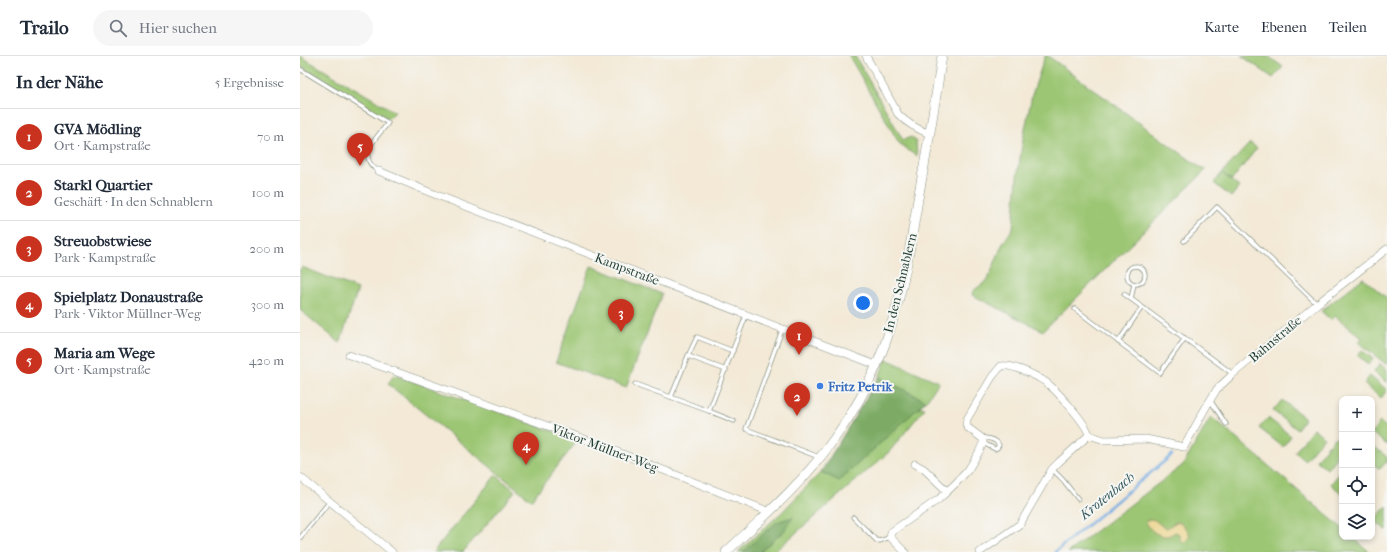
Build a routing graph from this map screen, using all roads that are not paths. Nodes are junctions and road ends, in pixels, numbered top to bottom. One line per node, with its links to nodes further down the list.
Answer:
1 (866, 56): 4 (street)
2 (942, 56): 4 (street, In den Schnablern)
3 (300, 70): 5 (lane)
4 (930, 134): 21 (street, In den Schnablern)
5 (378, 171): 14 (street, Kampstraße)
6 (1184, 241): 12 (lane)
7 (1387, 249): 12 (street, Bahnstraße)
8 (1134, 284): 8 (lane); 10 (lane)
9 (1124, 294): 10 (lane)
10 (1131, 299): 11 (lane)
11 (1142, 307): 16 (lane); 17 (lane)
12 (1314, 308): 23 (street, Bahnstraße)
13 (1075, 309): 17 (lane)
14 (746, 316): 15 (street, Kampstraße); 18 (lane)
15 (782, 330): 21 (street, Kampstraße); 31 (lane)
16 (1185, 338): 17 (lane); 23 (lane)
17 (1118, 342)
18 (733, 351): 20 (lane); 22 (lane)
19 (349, 355): 38 (street, Viktor Müllner-Weg)
20 (688, 356): 22 (lane); 25 (lane)
21 (876, 365): 31 (street, In den Schnablern)
22 (726, 370): 27 (lane)
23 (1233, 374): 26 (street, Bahnstraße)
24 (635, 384): 25 (lane)
25 (671, 397): 27 (lane)
26 (1210, 400): 29 (lane); 30 (street, Bahnstraße)
27 (709, 411): 28 (lane)
28 (734, 421)
29 (1226, 424)
30 (1089, 435): 33 (street); 35 (street)
31 (820, 458): 38 (street, In den Schnablern)
32 (915, 464): 35 (street)
33 (1052, 469): 36 (lane); 45 (street)
34 (300, 476): 37 (street)
35 (947, 491): 40 (street)
36 (1078, 499)
37 (330, 501): 41 (lane); 42 (street)
38 (770, 512): 43 (street, In den Schnablern)
39 (853, 517): 40 (lane)
40 (890, 537): 44 (street)
41 (300, 538)
42 (392, 552)
43 (726, 552)
44 (904, 552)
45 (980, 552)

